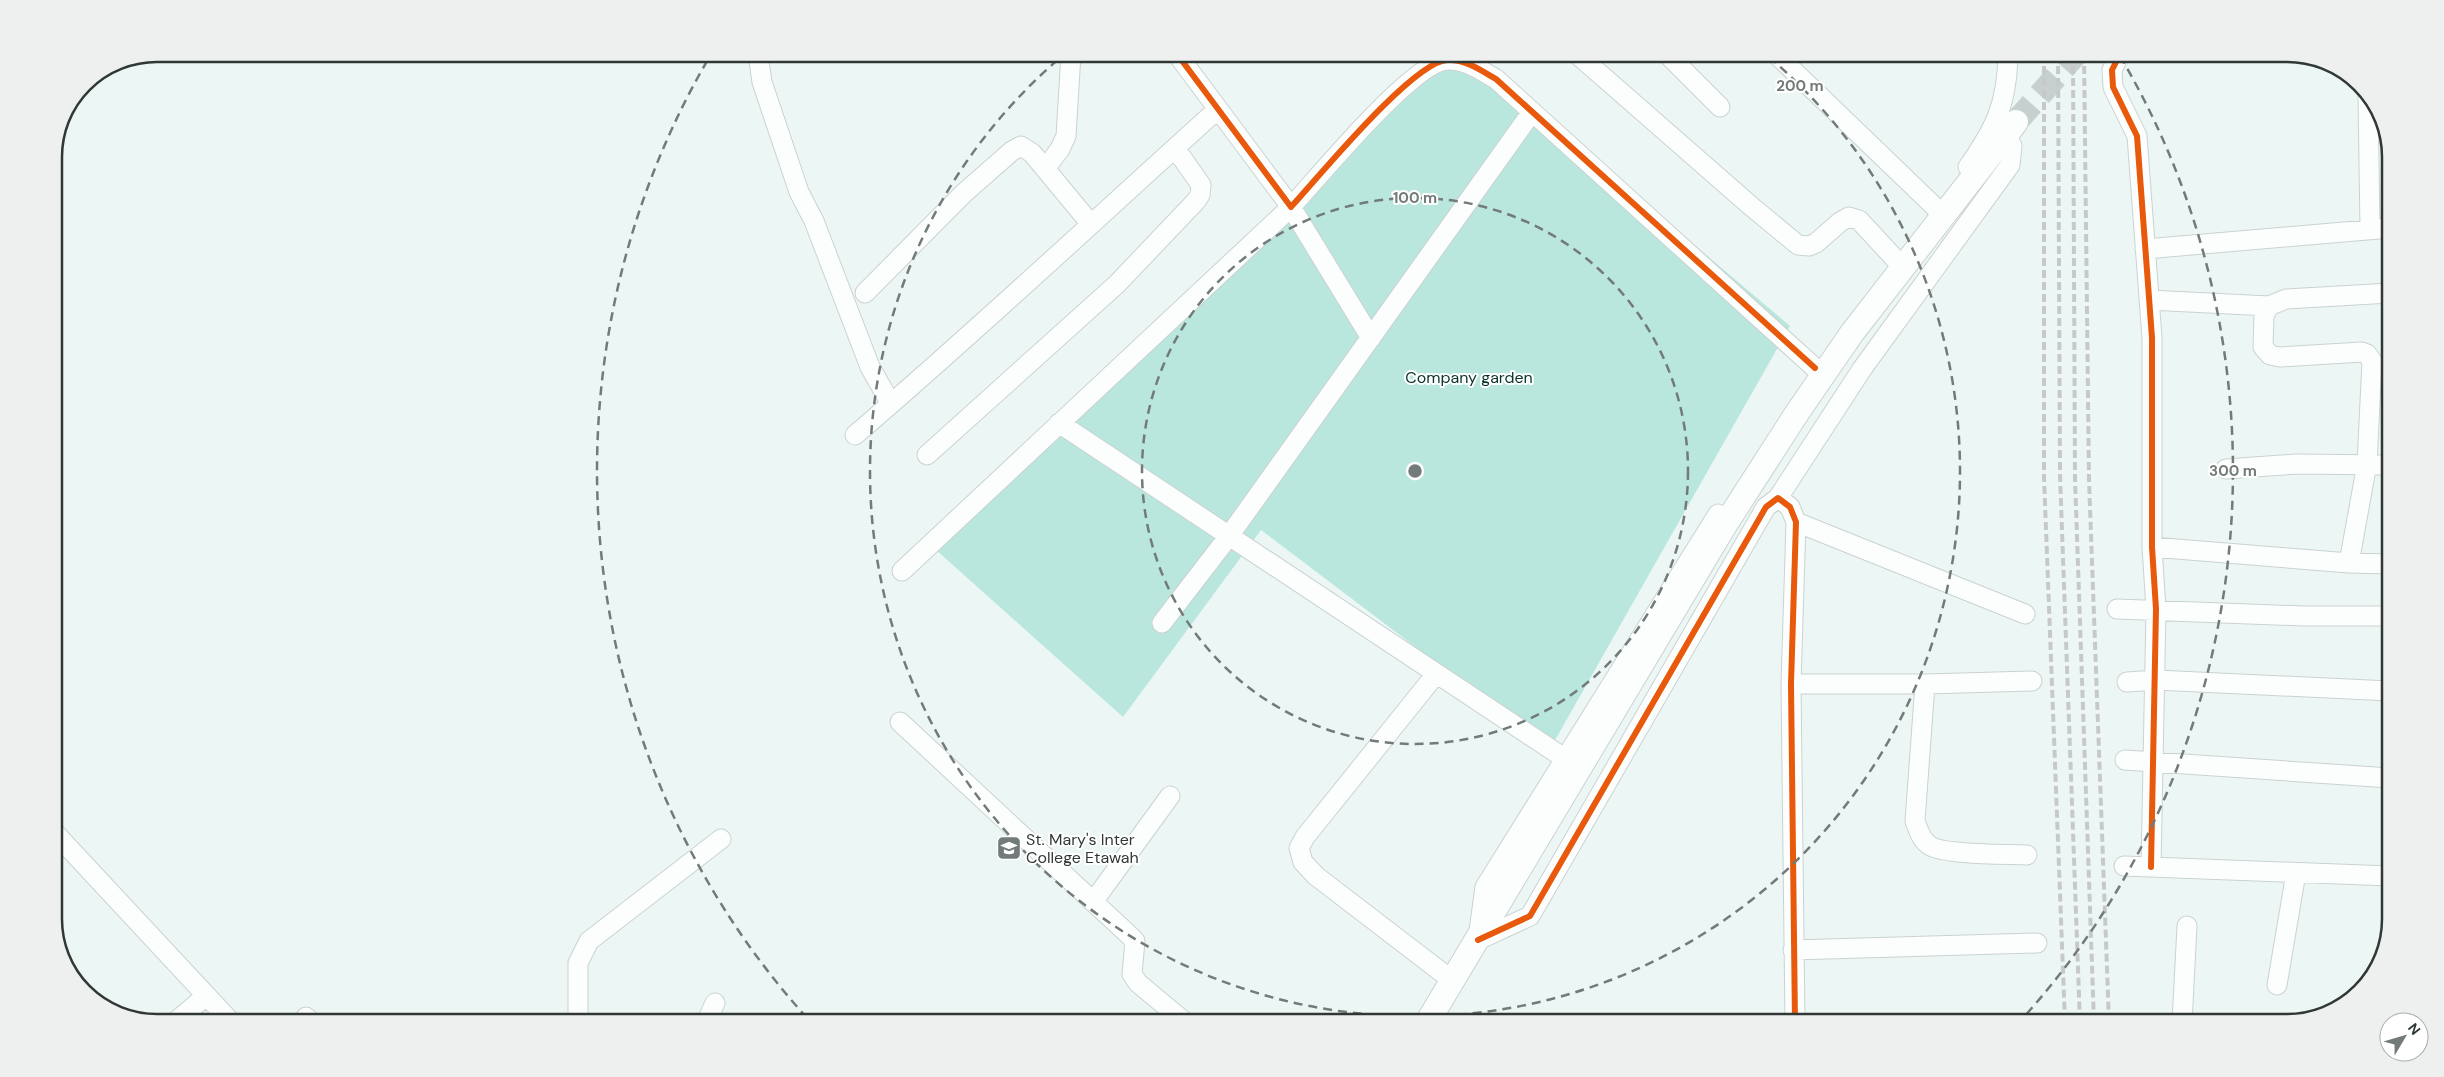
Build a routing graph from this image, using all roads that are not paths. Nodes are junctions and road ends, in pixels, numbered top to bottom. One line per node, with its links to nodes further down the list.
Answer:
1 (1441, 62): 18 (street)
2 (1457, 62): 14 (street)
3 (1587, 62): 24 (street)
4 (1676, 62): 11 (street)
5 (1785, 62): 19 (street)
6 (2008, 62): 19 (street)
7 (2116, 62): 23 (street)
8 (759, 63): 31 (street)
9 (1070, 63): 17 (street)
10 (1183, 63): 12 (street)
11 (1720, 107)
12 (1218, 109): 16 (street); 18 (street)
13 (2368, 110): 22 (street)
14 (1532, 112): 29 (street); 30 (street)
15 (2012, 128): 38 (street); 72 (main road)
16 (1174, 148): 20 (street); 34 (street)
17 (1045, 169): 20 (street); 25 (street)
18 (1291, 207): 29 (street); 32 (street)
19 (1938, 210): 24 (street)
20 (1090, 224): 31 (street)
21 (2381, 228): 22 (street)
22 (2370, 229): 23 (street)
23 (2145, 249): 27 (street)
24 (1897, 261): 30 (street)
25 (865, 293)
26 (2381, 294): 28 (street)
27 (2149, 300): 28 (street); 41 (street)
28 (2268, 306): 35 (street)
29 (1371, 338): 40 (street)
30 (1815, 368): 58 (street)
31 (891, 404): 33 (street)
32 (1058, 423): 40 (street); 44 (street)
33 (855, 435)
34 (927, 455)
35 (2367, 464): 36 (street); 37 (street); 42 (street)
36 (2381, 465)
37 (2226, 469)
38 (1778, 498): 39 (street); 72 (street)
39 (1796, 522): 47 (street); 54 (street)
40 (1229, 536): 49 (street); 50 (street)
41 (2152, 547): 42 (street); 46 (street)
42 (2349, 563): 43 (street)
43 (2382, 564)
44 (902, 571)
45 (2117, 609): 46 (street)
46 (2156, 609): 48 (street); 51 (street)
47 (2024, 614)
48 (2382, 616)
49 (1162, 623)
50 (1436, 674): 58 (street); 75 (street)
51 (2156, 680): 53 (street); 56 (street); 60 (street)
52 (2032, 681): 55 (street)
53 (2127, 682)
54 (1791, 684): 55 (street); 74 (street)
55 (1925, 684): 65 (street)
56 (2382, 691)
57 (900, 722): 70 (street)
58 (1564, 758): 72 (street)
59 (2125, 760): 60 (street)
60 (2153, 762): 61 (street); 67 (street)
61 (2382, 777)
62 (1170, 796): 70 (street)
63 (721, 839): 81 (street)
64 (63, 842): 77 (street)
65 (2027, 855)
66 (2124, 866): 67 (street)
67 (2151, 867): 68 (street)
68 (2296, 873): 69 (street); 76 (street)
69 (2382, 876)
70 (1093, 902): 83 (street)
71 (2187, 926): 86 (street)
72 (1478, 940): 75 (main road)
73 (2037, 943): 74 (street)
74 (1793, 950): 85 (street)
75 (1453, 982): 84 (main road)
76 (2277, 985)
77 (206, 996): 79 (street); 80 (street)
78 (715, 1003): 82 (street)
79 (185, 1014)
80 (223, 1014)
81 (578, 1014)
82 (710, 1014)
83 (1175, 1014)
84 (1433, 1014)
85 (1795, 1014)
86 (2182, 1014)

